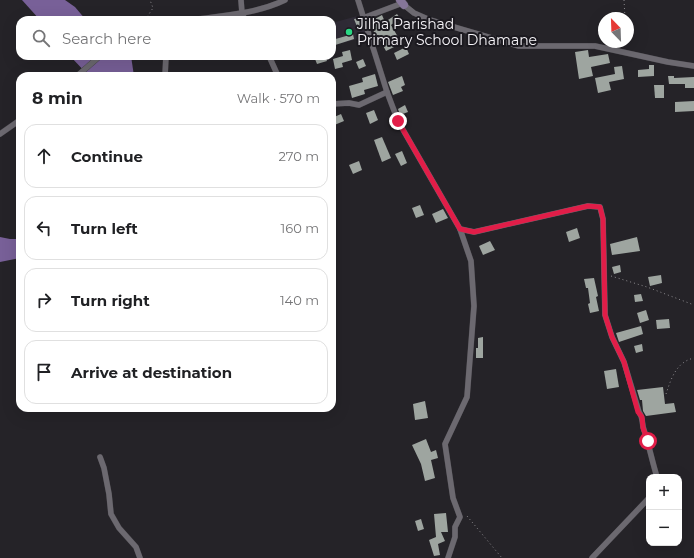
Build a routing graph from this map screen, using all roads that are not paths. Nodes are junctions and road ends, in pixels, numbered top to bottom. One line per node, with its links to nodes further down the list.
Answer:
1 (241, 0): 5 (street)
2 (285, 0): 5 (street)
3 (358, 0): 8 (street)
4 (402, 3): 8 (street); 12 (street)
5 (242, 13): 6 (street); 7 (street)
6 (220, 16)
7 (243, 16)
8 (363, 18): 16 (street)
9 (95, 60): 13 (street)
10 (166, 60): 14 (street)
11 (271, 60): 15 (street)
12 (694, 66)
13 (82, 72)
14 (165, 72)
15 (276, 72)
16 (387, 92): 17 (street); 20 (street)
17 (336, 104)
18 (16, 123): 19 (street)
19 (0, 134)
20 (460, 229): 22 (street); 25 (street)
21 (100, 457): 24 (street)
22 (656, 474)
23 (646, 501): 26 (street)
24 (140, 558)
25 (448, 558)
26 (592, 558)

